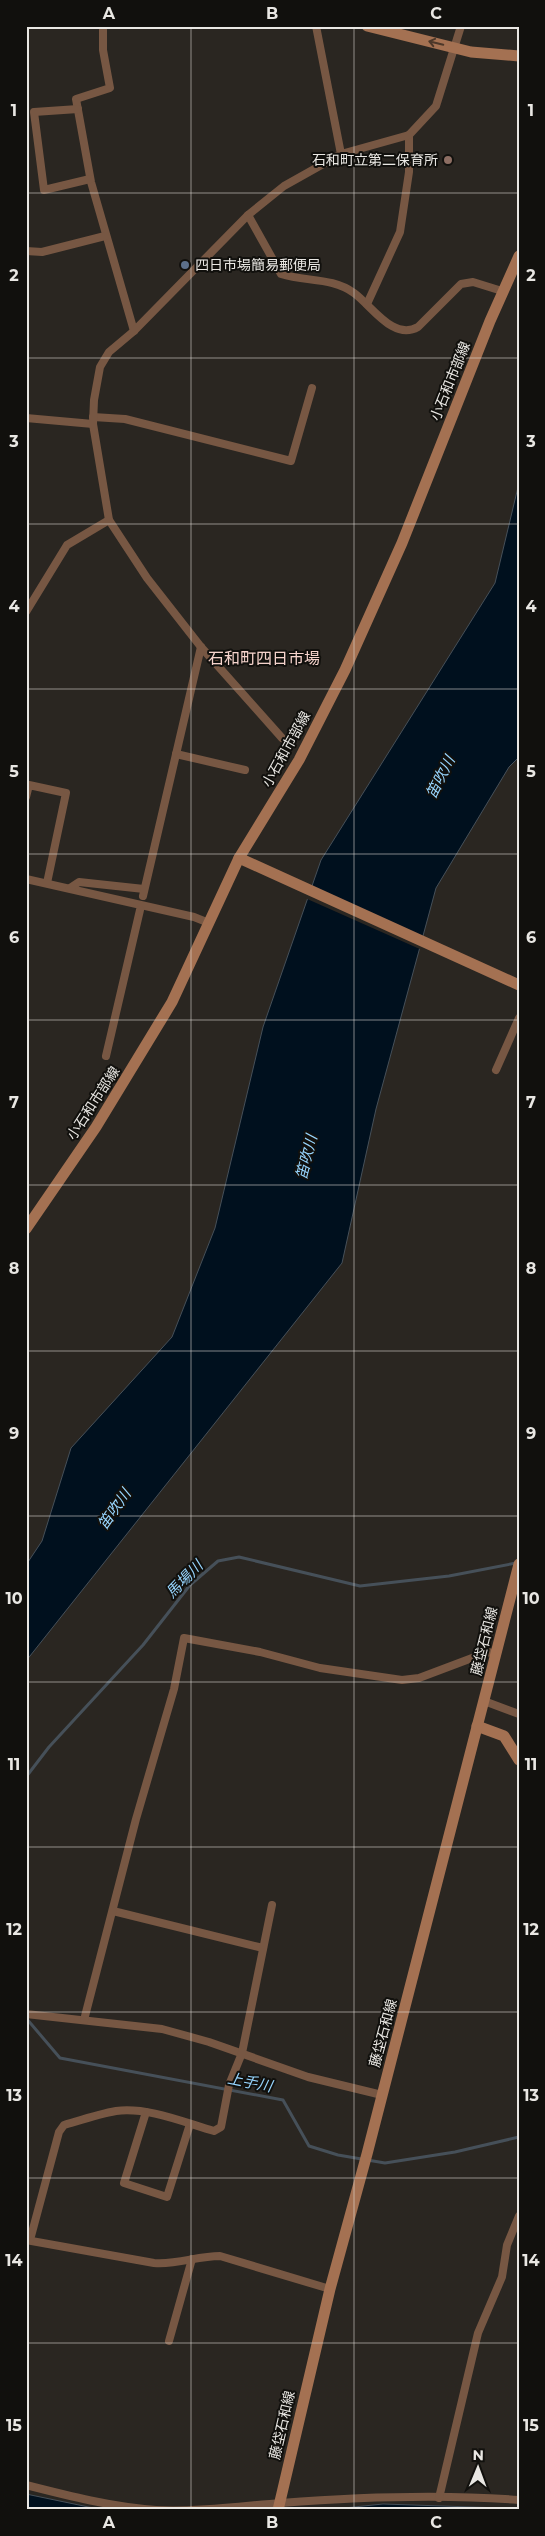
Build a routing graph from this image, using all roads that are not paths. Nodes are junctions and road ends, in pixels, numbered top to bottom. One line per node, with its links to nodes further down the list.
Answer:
1 (104, 26): 7 (street)
2 (316, 26): 9 (street)
3 (367, 26): 5 (main road, one-way to 3)
4 (461, 26): 5 (street)
5 (455, 48): 6 (main road); 8 (street)
6 (519, 56)
7 (78, 109): 10 (street); 10 (street)
8 (409, 135): 9 (street); 16 (street)
9 (341, 154): 11 (street)
10 (90, 179): 12 (street)
11 (248, 215): 16 (street); 17 (street)
12 (106, 236): 13 (street); 17 (street)
13 (26, 251)
14 (519, 256): 15 (main road, 小石和市部線)
15 (502, 291): 16 (street); 28 (main road, 小石和市部線)
16 (367, 304)
17 (134, 331): 20 (street)
18 (312, 388): 20 (street)
19 (26, 418): 20 (street)
20 (93, 421): 21 (street)
21 (109, 520): 22 (street); 23 (street)
22 (26, 612)
23 (201, 647): 24 (street); 25 (street)
24 (282, 738)
25 (176, 754): 26 (street); 31 (street)
26 (246, 770)
27 (26, 797): 30 (street)
28 (239, 858): 33 (main road, 小石和市部線); 34 (main road)
29 (26, 878): 30 (street)
30 (47, 883): 31 (street)
31 (70, 888): 33 (street)
32 (140, 910): 36 (street)
33 (209, 923): 38 (main road, 小石和市部線)
34 (519, 985)
35 (519, 1018): 37 (street)
36 (106, 1056)
37 (496, 1070)
38 (26, 1229)
39 (518, 1566): 40 (main road, 藤垈石和線)
40 (496, 1654): 41 (main road, 藤垈石和線); 46 (street)
41 (484, 1702): 42 (street); 43 (main road, 藤垈石和線)
42 (519, 1714)
43 (477, 1726): 44 (main road); 51 (main road, 藤垈石和線)
44 (519, 1760)
45 (272, 1905): 47 (street)
46 (113, 1911): 47 (street); 49 (street)
47 (263, 1948): 50 (street)
48 (28, 2014): 49 (street)
49 (84, 2020): 50 (street)
50 (242, 2053): 51 (street); 53 (street)
51 (382, 2095): 57 (main road, 藤垈石和線)
52 (146, 2112): 53 (street); 53 (street); 55 (street)
53 (190, 2124)
54 (519, 2216): 60 (street)
55 (28, 2240): 56 (street)
56 (192, 2259): 57 (street); 58 (street)
57 (330, 2289): 62 (main road, 藤垈石和線)
58 (169, 2341)
59 (26, 2485): 62 (street)
60 (439, 2498): 61 (street); 62 (street)
61 (519, 2500)
62 (279, 2506)

